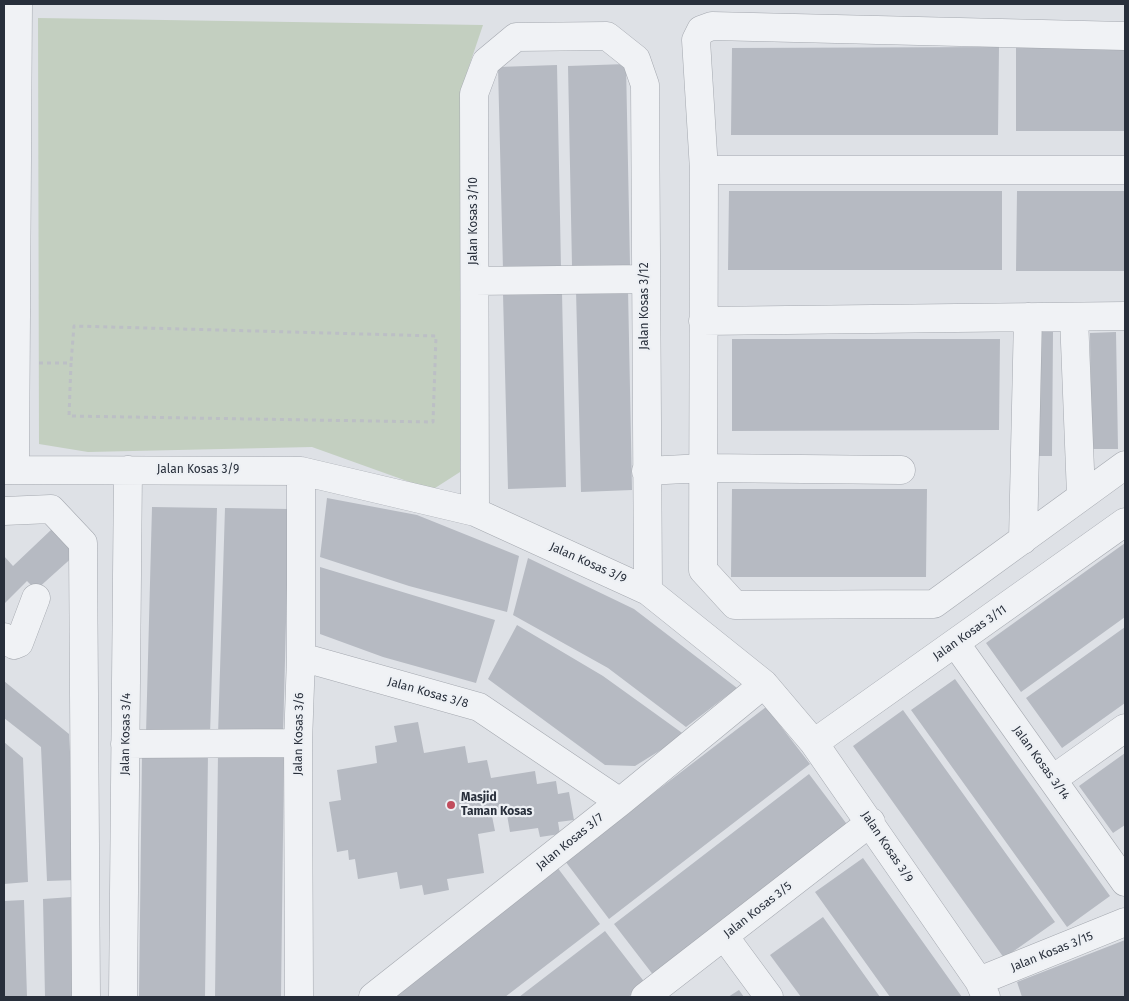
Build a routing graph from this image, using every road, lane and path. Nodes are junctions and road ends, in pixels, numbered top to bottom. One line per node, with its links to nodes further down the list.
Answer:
1 (18, 4): 12 (street)
2 (607, 36): 6 (street, Jalan Kosas 3/12); 7 (street, Jalan Kosas 3/10)
3 (1125, 36): 4 (street)
4 (704, 170): 5 (street); 11 (street)
5 (1125, 170)
6 (644, 279): 7 (street); 20 (street, Jalan Kosas 3/12)
7 (475, 281): 23 (street, Jalan Kosas 3/10)
8 (1125, 316): 10 (street)
9 (1028, 317): 10 (street); 11 (street); 25 (street)
10 (1074, 317): 21 (street)
11 (703, 321): 15 (street)
12 (16, 363): 13 (path); 16 (street)
13 (71, 363): 13 (path)
14 (1125, 465): 21 (street)
15 (704, 468): 18 (street); 20 (street); 25 (street)
16 (9, 470): 17 (street, Jalan Kosas 3/9)
17 (128, 470): 19 (street, Jalan Kosas 3/9); 35 (street, Jalan Kosas 3/4)
18 (901, 470)
19 (301, 471): 23 (street, Jalan Kosas 3/9); 30 (street, Jalan Kosas 3/6)
20 (646, 471): 26 (street, Jalan Kosas 3/12)
21 (1081, 495): 25 (street)
22 (4, 511): 43 (street)
23 (475, 512): 26 (street, Jalan Kosas 3/9)
24 (1125, 522): 29 (street, Jalan Kosas 3/11)
25 (1023, 540)
26 (648, 590): 31 (street, Jalan Kosas 3/9)
27 (36, 598): 28 (street)
28 (4, 637)
29 (956, 644): 34 (street, Jalan Kosas 3/11); 36 (street, Jalan Kosas 3/14)
30 (301, 657): 33 (street, Jalan Kosas 3/6); 37 (street, Jalan Kosas 3/8)
31 (764, 684): 34 (street, Jalan Kosas 3/9); 37 (street, Jalan Kosas 3/7)
32 (1125, 728): 36 (street)
33 (298, 742): 35 (street); 45 (street, Jalan Kosas 3/6)
34 (814, 743): 38 (street, Jalan Kosas 3/9)
35 (126, 744): 44 (street, Jalan Kosas 3/4)
36 (1053, 779): 39 (street, Jalan Kosas 3/14)
37 (620, 802): 46 (street, Jalan Kosas 3/7)
38 (871, 822): 41 (street, Jalan Kosas 3/5); 42 (street, Jalan Kosas 3/9)
39 (1125, 882)
40 (1125, 922): 42 (street, Jalan Kosas 3/15)
41 (724, 936): 47 (street, Jalan Kosas 3/5); 48 (street)
42 (982, 989)
43 (86, 997)
44 (123, 997)
45 (299, 997)
46 (373, 997)
47 (645, 997)
48 (769, 997)

